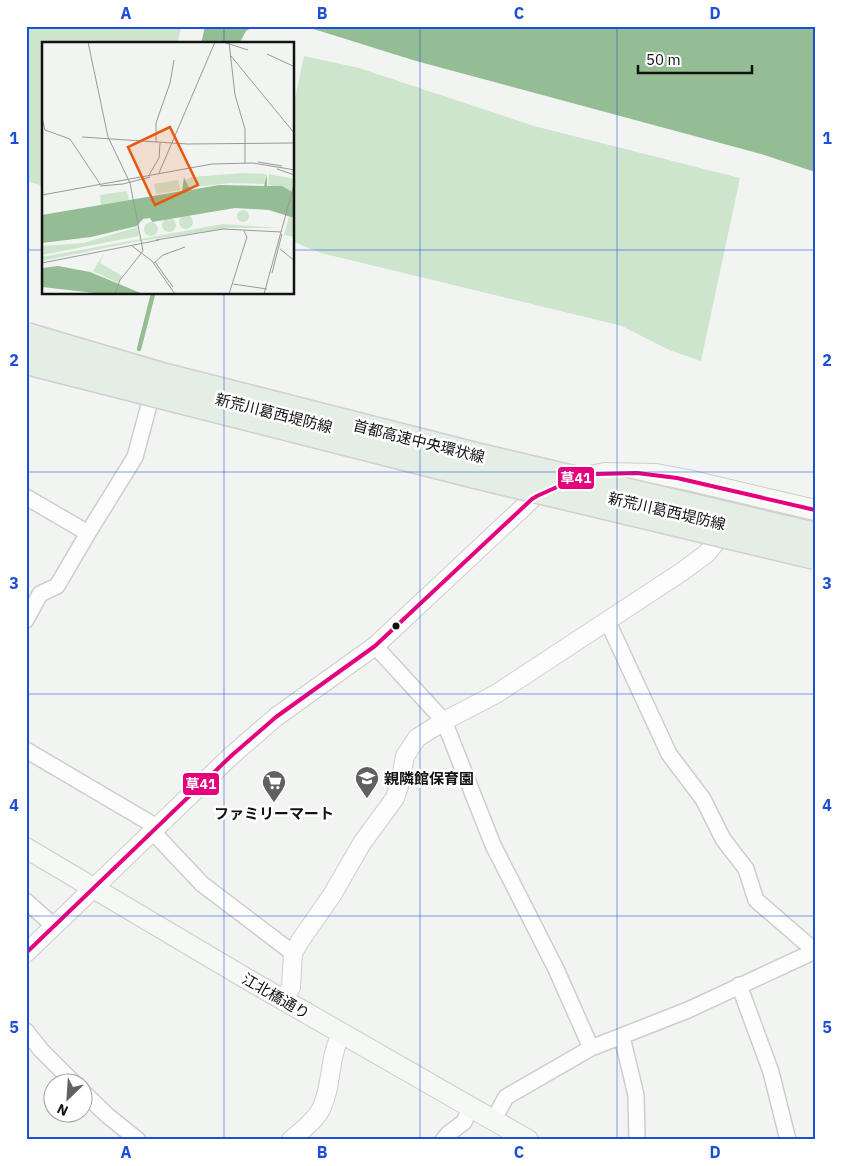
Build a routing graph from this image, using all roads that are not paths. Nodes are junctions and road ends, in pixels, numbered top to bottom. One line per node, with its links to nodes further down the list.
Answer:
1 (26, 336): 11 (highway, 首都高速中央環状線, bridge)
2 (26, 345): 6 (main road, 新荒川葛西堤防線)
3 (26, 361): 14 (highway, 首都高速中央環状線, bridge)
4 (26, 373): 5 (main road, 新荒川葛西堤防線)
5 (149, 405): 8 (main road, 新荒川葛西堤防線); 10 (street)
6 (558, 485): 8 (main road); 9 (main road); 13 (main road, 新荒川葛西堤防線)
7 (26, 497): 10 (street)
8 (532, 499): 12 (main road, 新荒川葛西堤防線); 18 (street)
9 (815, 510)
10 (88, 533): 16 (street)
11 (815, 536)
12 (716, 542): 15 (main road, 新荒川葛西堤防線); 17 (street)
13 (815, 546)
14 (815, 556)
15 (815, 567)
16 (26, 620)
17 (607, 620): 19 (street); 26 (street)
18 (375, 646): 19 (street); 21 (street)
19 (444, 721): 28 (street); 34 (street)
20 (26, 750): 21 (street)
21 (154, 829): 23 (street); 28 (street)
22 (26, 848): 23 (main road, 江北橋通り)
23 (93, 887): 25 (street); 30 (main road, 江北橋通り)
24 (26, 901): 25 (street)
25 (54, 926): 27 (street)
26 (815, 951): 29 (street)
27 (26, 953)
28 (294, 953): 30 (street)
29 (739, 985): 33 (street); 44 (street)
30 (284, 1000): 32 (main road, 江北橋通り)
31 (26, 1031): 35 (street)
32 (342, 1033): 37 (main road, 江北橋通り); 40 (street)
33 (622, 1037): 34 (street); 43 (street)
34 (591, 1048): 38 (street)
35 (65, 1074)
36 (92, 1101): 39 (street)
37 (470, 1108): 38 (main road, 江北橋通り); 41 (street)
38 (493, 1121): 42 (main road, 江北橋通り)
39 (138, 1140)
40 (291, 1140)
41 (443, 1140)
42 (528, 1140)
43 (637, 1140)
44 (788, 1140)

